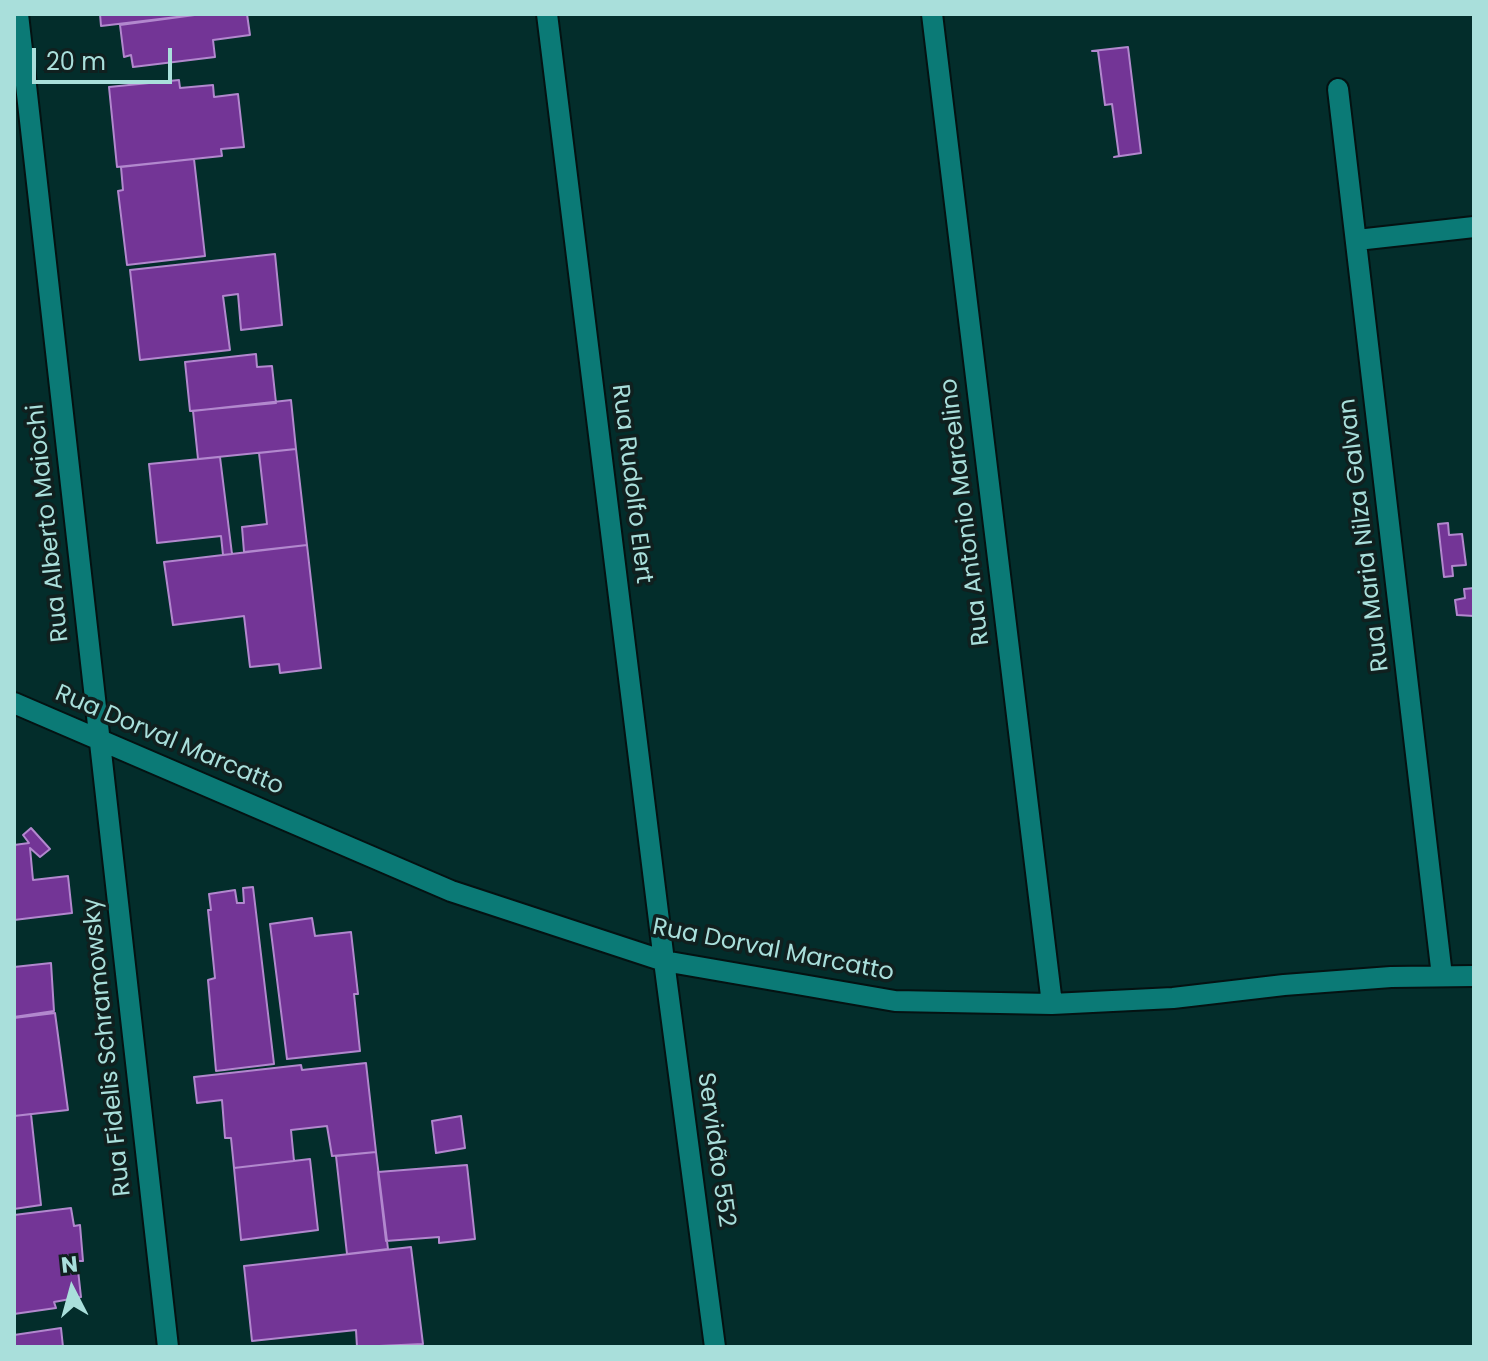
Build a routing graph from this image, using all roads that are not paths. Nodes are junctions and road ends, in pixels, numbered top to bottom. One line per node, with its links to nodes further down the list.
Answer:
1 (18, 14): 8 (street, Rua Alberto Maiochi)
2 (547, 14): 9 (street, Rua Rudolfo Elert)
3 (932, 14): 12 (street, Rua Antonio Marcelino)
4 (1338, 89): 6 (street, Rua Maria Nilza Galvan)
5 (1474, 227): 6 (street)
6 (1357, 240): 10 (street, Rua Maria Nilza Galvan)
7 (14, 703): 8 (street, Rua Dorval Marcatto)
8 (100, 740): 9 (street, Rua Dorval Marcatto); 13 (street, Rua Fidelis Schramowsky)
9 (664, 961): 12 (street, Rua Dorval Marcatto); 14 (street, Servidão 552)
10 (1442, 976): 11 (street, Rua Dorval Marcatto); 12 (street, Rua Dorval Marcatto)
11 (1474, 976)
12 (1052, 1004)
13 (168, 1347)
14 (715, 1347)

